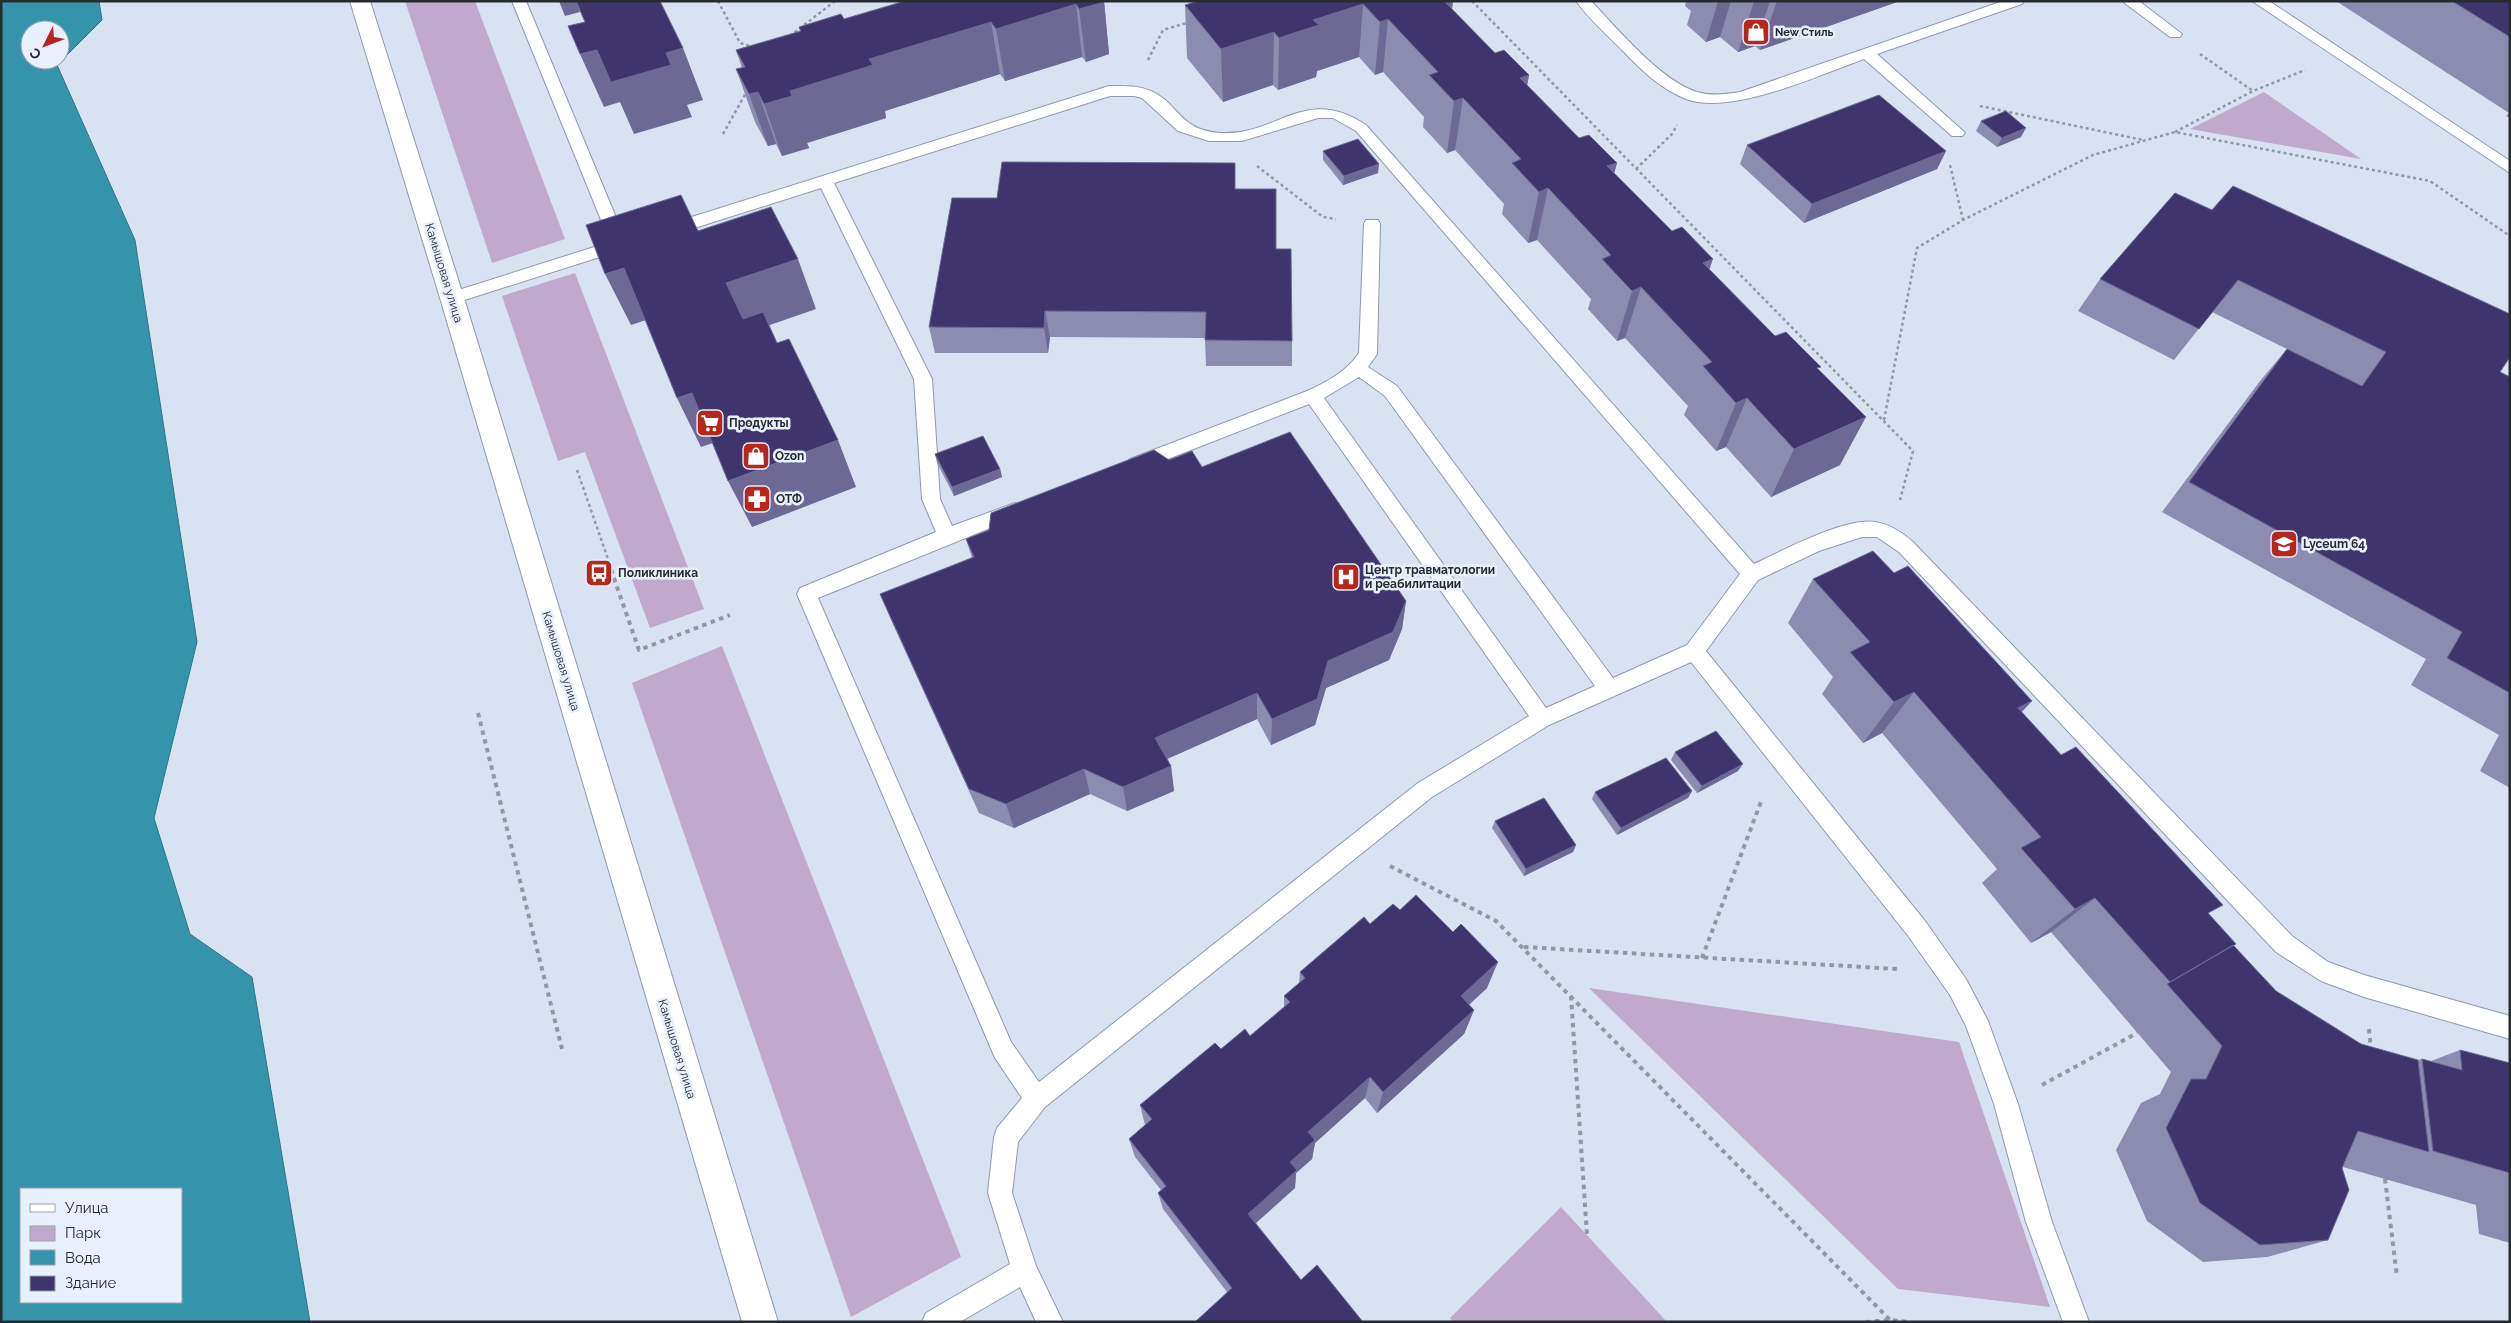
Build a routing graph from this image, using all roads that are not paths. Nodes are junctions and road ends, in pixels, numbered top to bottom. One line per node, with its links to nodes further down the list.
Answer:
1 (360, 1): 16 (street, Камышовая улица)
2 (519, 1): 15 (lane)
3 (1583, 1): 8 (lane)
4 (2018, 1): 8 (lane)
5 (2129, 1): 7 (lane)
6 (2259, 1): 10 (lane)
7 (2175, 34)
8 (1865, 52): 9 (lane)
9 (1957, 133)
10 (2510, 168)
11 (826, 182): 13 (lane); 21 (lane); 22 (lane)
12 (1372, 224): 17 (lane)
13 (656, 234)
14 (637, 240): 15 (lane)
15 (618, 245): 16 (lane)
16 (452, 298): 29 (street, Камышовая улица)
17 (1358, 370): 18 (lane); 24 (lane)
18 (1313, 396): 19 (lane); 25 (lane)
19 (1121, 470)
20 (1030, 505): 21 (lane)
21 (947, 536): 27 (lane)
22 (1751, 574): 23 (lane); 26 (lane)
23 (1694, 651): 24 (lane); 32 (lane)
24 (1609, 689): 25 (lane)
25 (1542, 719): 27 (lane)
26 (2510, 1028)
27 (1036, 1100): 28 (lane)
28 (1025, 1270): 30 (lane); 31 (lane)
29 (760, 1322)
30 (935, 1322)
31 (1050, 1322)
32 (2076, 1322)

